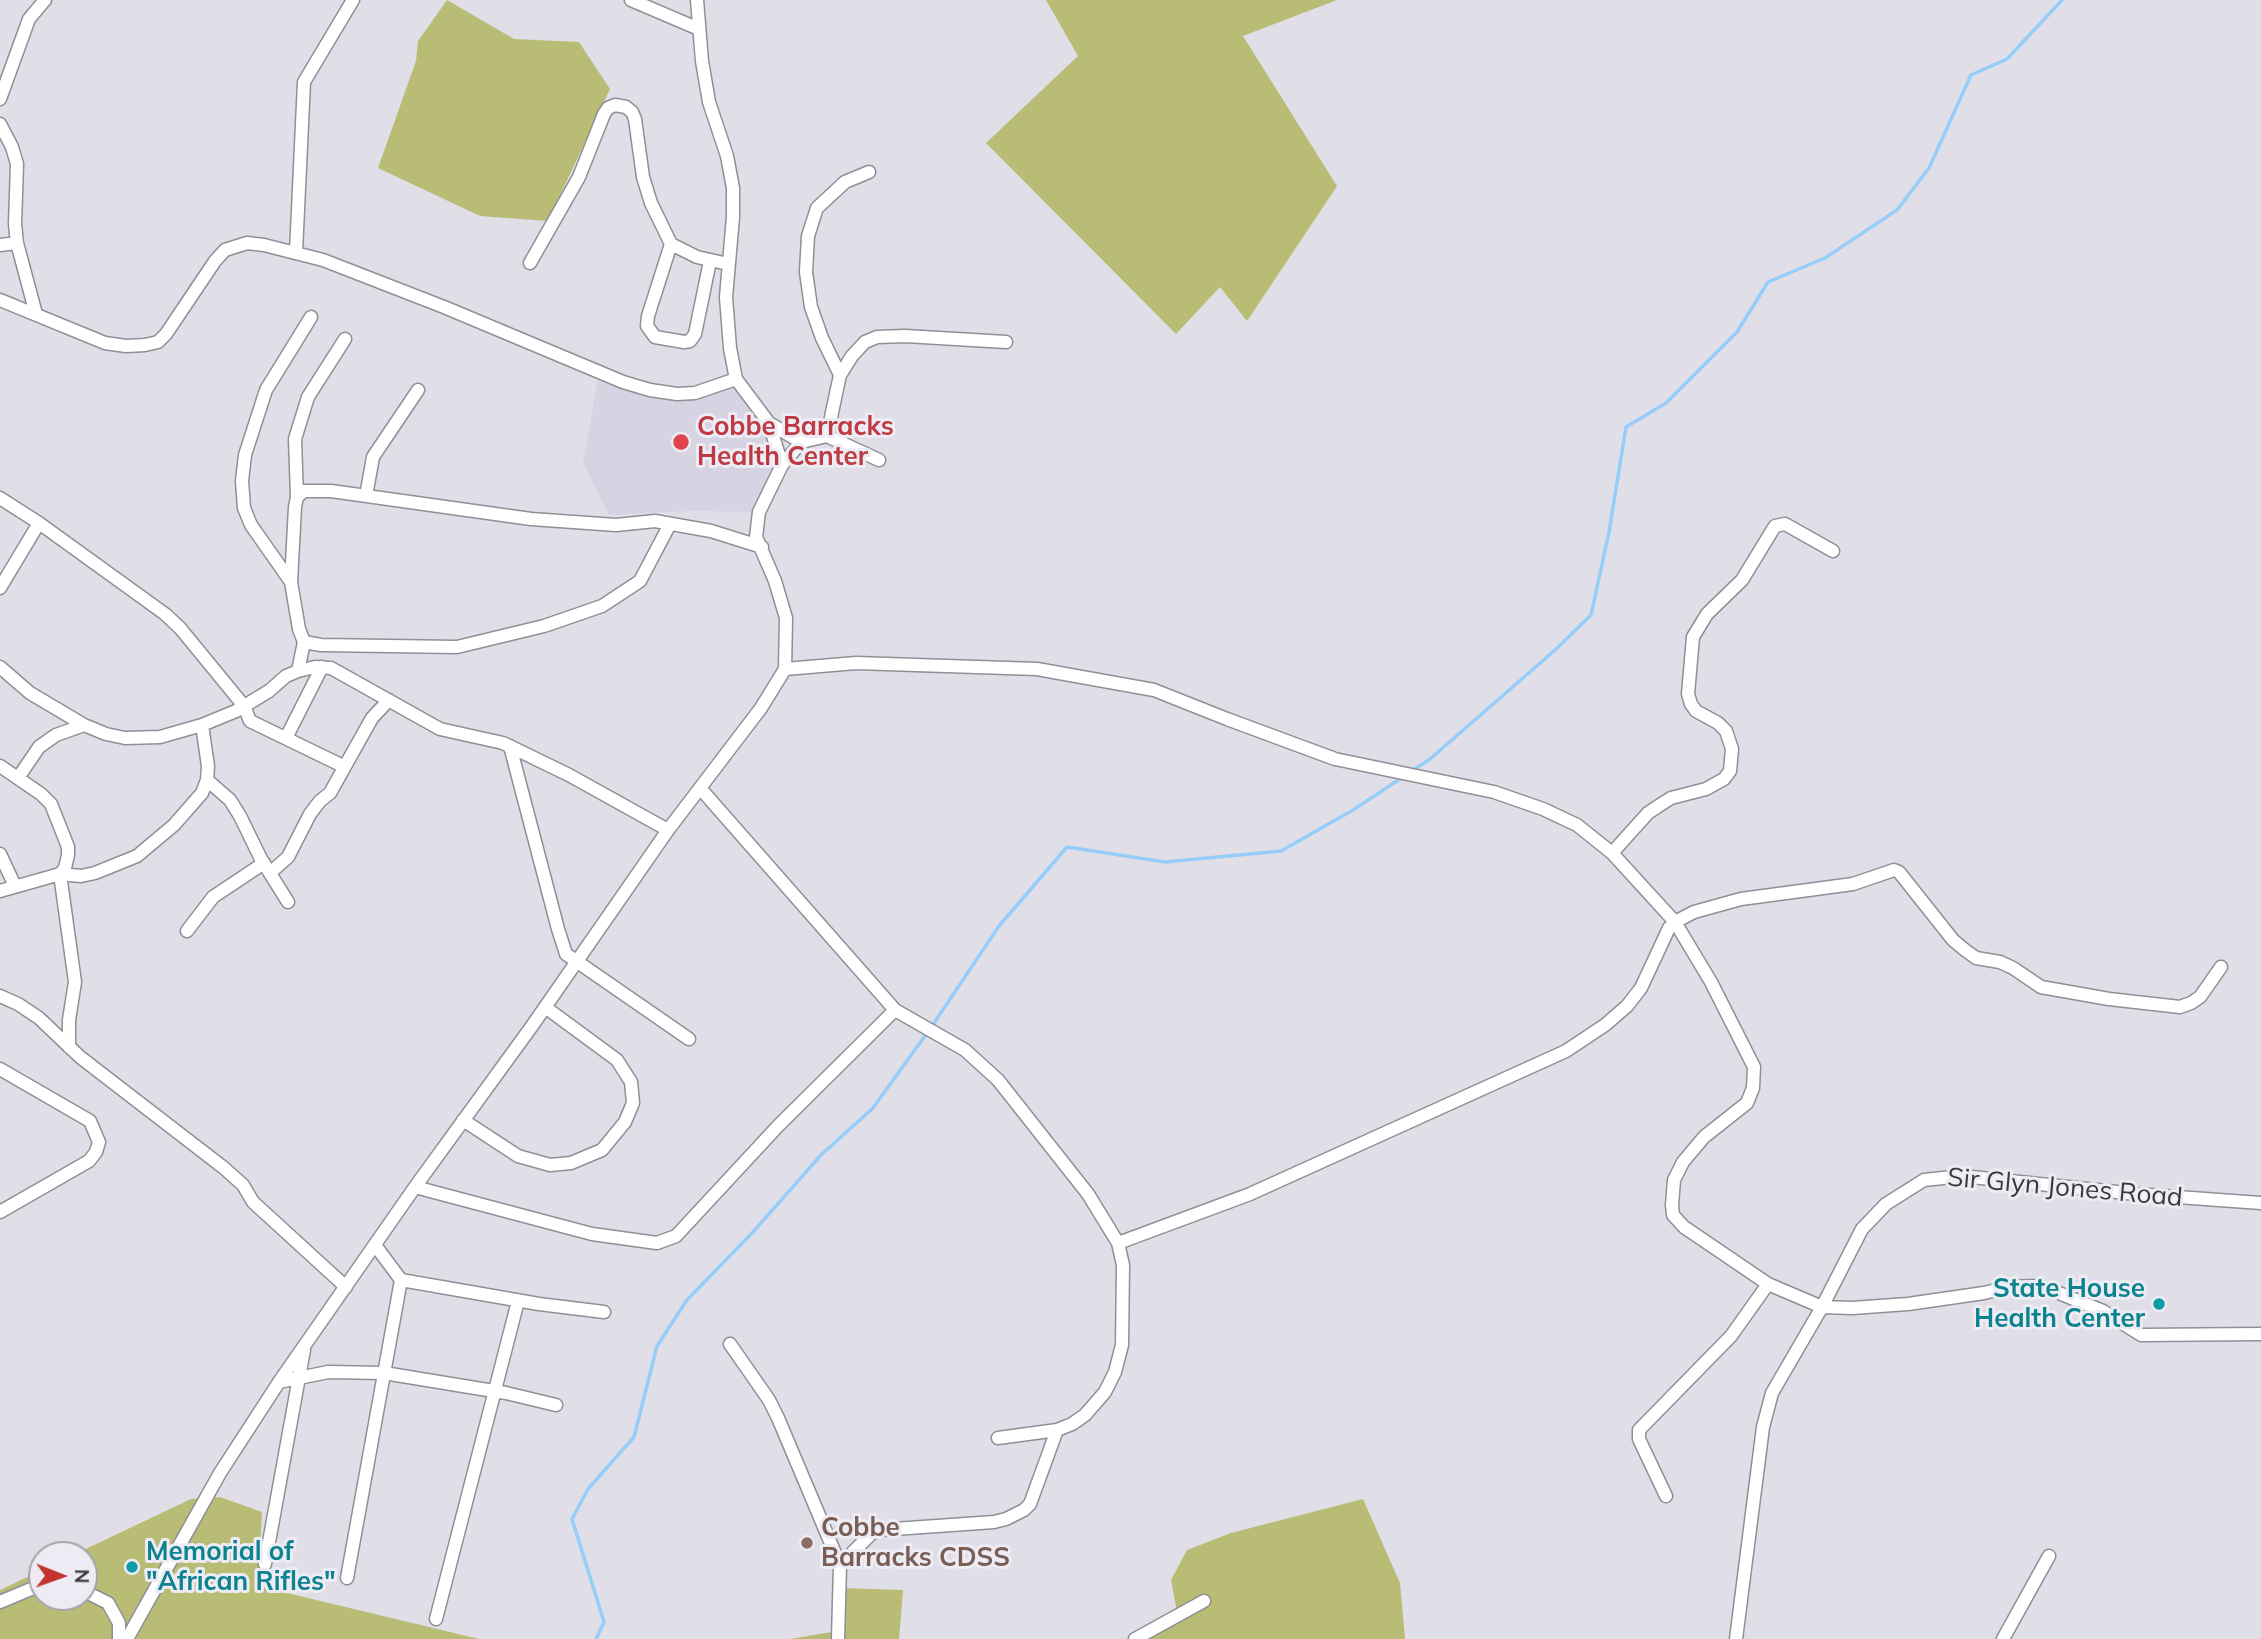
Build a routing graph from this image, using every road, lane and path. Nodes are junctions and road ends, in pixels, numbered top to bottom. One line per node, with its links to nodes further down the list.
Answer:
1 (45, 0): 6 (street)
2 (354, 0): 12 (street)
3 (631, 0): 5 (street)
4 (697, 0): 5 (street)
5 (699, 29): 15 (street)
6 (0, 99)
7 (0, 124): 9 (street)
8 (869, 172): 21 (street)
9 (17, 243): 11 (street); 17 (street)
10 (671, 244): 13 (street); 13 (street); 14 (street)
11 (0, 245)
12 (296, 252): 17 (street); 22 (street)
13 (710, 261): 15 (street)
14 (530, 263)
15 (728, 264): 22 (street)
16 (0, 300): 17 (street)
17 (36, 314)
18 (311, 317): 36 (street)
19 (345, 339): 30 (street)
20 (1006, 342): 21 (street)
21 (841, 374): 25 (street)
22 (736, 379): 24 (street)
23 (418, 390): 29 (street)
24 (769, 423): 26 (street); 28 (street)
25 (827, 436): 26 (street); 27 (street)
26 (801, 442): 28 (street)
27 (879, 460)
28 (782, 464): 34 (street)
29 (366, 496): 30 (street); 33 (street)
30 (297, 497): 36 (street)
31 (0, 499): 32 (street)
32 (39, 523): 37 (street); 45 (street)
33 (670, 524): 34 (street); 39 (street)
34 (762, 547): 42 (street)
35 (1833, 551): 56 (street)
36 (291, 582): 38 (street)
37 (0, 588)
38 (304, 642): 39 (street); 43 (street)
39 (341, 645): 41 (street)
40 (0, 667): 46 (street)
41 (327, 667): 43 (street); 44 (street); 48 (street)
42 (785, 669): 54 (street); 56 (street)
43 (298, 671): 45 (street)
44 (389, 700): 49 (street); 51 (street)
45 (244, 706): 47 (street); 48 (street)
46 (85, 725): 47 (street); 52 (street)
47 (202, 725): 53 (street)
48 (286, 738): 51 (street)
49 (510, 746): 55 (street); 65 (street)
50 (0, 766): 52 (street)
51 (343, 766): 58 (street)
52 (18, 778): 59 (street)
53 (207, 780): 58 (street); 59 (street)
54 (699, 788): 55 (street); 69 (street)
55 (667, 830): 65 (street)
56 (1612, 853): 63 (street)
57 (0, 854): 60 (street)
58 (267, 868): 62 (street); 64 (street)
59 (60, 874): 60 (street); 71 (street)
60 (15, 886): 61 (street)
61 (0, 891)
62 (288, 902)
63 (1675, 922): 66 (street); 77 (street); 80 (street)
64 (187, 931)
65 (576, 962): 68 (street); 70 (street)
66 (2221, 967)
67 (0, 996): 71 (street)
68 (545, 1007): 73 (street); 73 (street)
69 (895, 1010): 74 (street); 77 (street)
70 (689, 1040)
71 (69, 1047): 81 (street)
72 (0, 1069): 76 (street)
73 (463, 1120): 74 (street)
74 (415, 1187): 78 (street)
75 (2261, 1203): 83 (street, Sir Glyn Jones Road)
76 (0, 1212)
77 (1118, 1243): 93 (street)
78 (375, 1245): 79 (street); 81 (street)
79 (401, 1280): 82 (street); 88 (street)
80 (1768, 1284): 83 (street); 95 (street)
81 (345, 1287): 87 (street)
82 (518, 1301): 84 (street); 91 (street)
83 (1822, 1307): 85 (street); 109 (street, Sir Glyn Jones Road)
84 (604, 1312)
85 (2261, 1334)
86 (730, 1344): 98 (street)
87 (305, 1347): 89 (street); 90 (street)
88 (384, 1373): 89 (street); 91 (street); 99 (street)
89 (300, 1377): 90 (street); 97 (street)
90 (279, 1382): 106 (street)
91 (496, 1391): 92 (street); 104 (street)
92 (556, 1405)
93 (1057, 1430): 94 (street); 98 (street)
94 (998, 1438)
95 (1666, 1496)
96 (2049, 1556): 110 (street)
97 (265, 1564)
98 (840, 1565): 107 (street)
99 (347, 1578)
100 (28, 1590): 103 (street)
101 (98, 1597): 105 (street)
102 (1204, 1601): 108 (street)
103 (0, 1602)
104 (436, 1619)
105 (119, 1639)
106 (127, 1639)
107 (838, 1639)
108 (1135, 1639)
109 (1736, 1639)
110 (2003, 1639)

